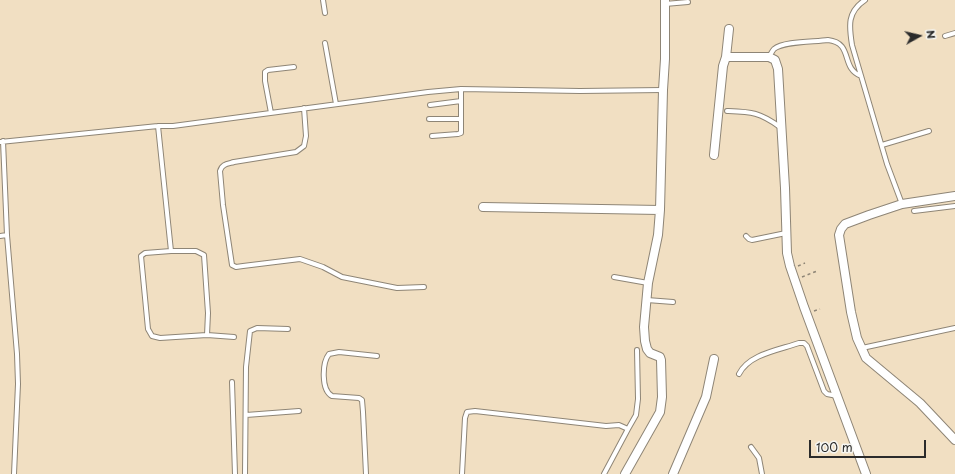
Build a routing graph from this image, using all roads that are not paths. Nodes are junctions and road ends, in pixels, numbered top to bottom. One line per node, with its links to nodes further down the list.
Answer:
1 (323, 0): 5 (lane)
2 (865, 0): 13 (lane)
3 (665, 2): 4 (lane); 15 (street)
4 (688, 2)
5 (326, 13)
6 (729, 30): 10 (street)
7 (955, 33): 8 (lane)
8 (945, 36)
9 (325, 43): 17 (lane)
10 (726, 57): 11 (street); 30 (street)
11 (769, 57): 13 (lane); 25 (street)
12 (294, 66): 21 (lane)
13 (861, 76): 29 (lane)
14 (461, 89): 15 (lane); 16 (lane); 17 (lane)
15 (663, 90): 37 (street)
16 (461, 101): 18 (lane); 23 (lane)
17 (336, 104): 19 (lane)
18 (430, 104)
19 (304, 108): 21 (lane); 46 (lane)
20 (727, 111): 25 (lane)
21 (271, 113): 24 (lane)
22 (429, 119): 23 (lane)
23 (461, 119): 27 (lane)
24 (158, 126): 28 (lane); 43 (lane)
25 (781, 127): 39 (street)
26 (929, 131): 29 (lane)
27 (432, 136)
28 (1, 142): 31 (lane)
29 (882, 145): 35 (lane)
30 (714, 155)
31 (2, 168): 33 (lane)
32 (955, 200): 35 (street); 38 (lane)
33 (6, 202): 34 (lane); 40 (lane)
34 (0, 203)
35 (902, 204): 53 (street)
36 (483, 207): 37 (street)
37 (660, 210): 45 (street)
38 (914, 211)
39 (786, 233): 42 (lane); 59 (street)
40 (8, 235): 41 (lane); 65 (lane)
41 (0, 236)
42 (746, 236)
43 (171, 251): 51 (lane); 51 (lane)
44 (614, 277): 45 (lane)
45 (648, 283): 47 (street)
46 (424, 287)
47 (647, 300): 48 (lane); 71 (street)
48 (673, 302)
49 (955, 328): 53 (lane)
50 (288, 329): 61 (lane)
51 (207, 335): 52 (lane)
52 (234, 337)
53 (861, 348): 63 (street)
54 (637, 350): 62 (lane)
55 (377, 356): 68 (lane)
56 (714, 360): 72 (street)
57 (739, 374): 59 (lane)
58 (232, 382): 66 (lane)
59 (837, 396): 74 (street)
60 (299, 411): 61 (lane)
61 (246, 415): 67 (lane)
62 (628, 429): 69 (lane); 70 (lane)
63 (955, 440)
64 (751, 447): 73 (lane)
65 (14, 474)
66 (235, 474)
67 (245, 474)
68 (366, 474)
69 (462, 474)
70 (604, 474)
71 (625, 474)
72 (673, 474)
73 (762, 474)
74 (866, 474)

